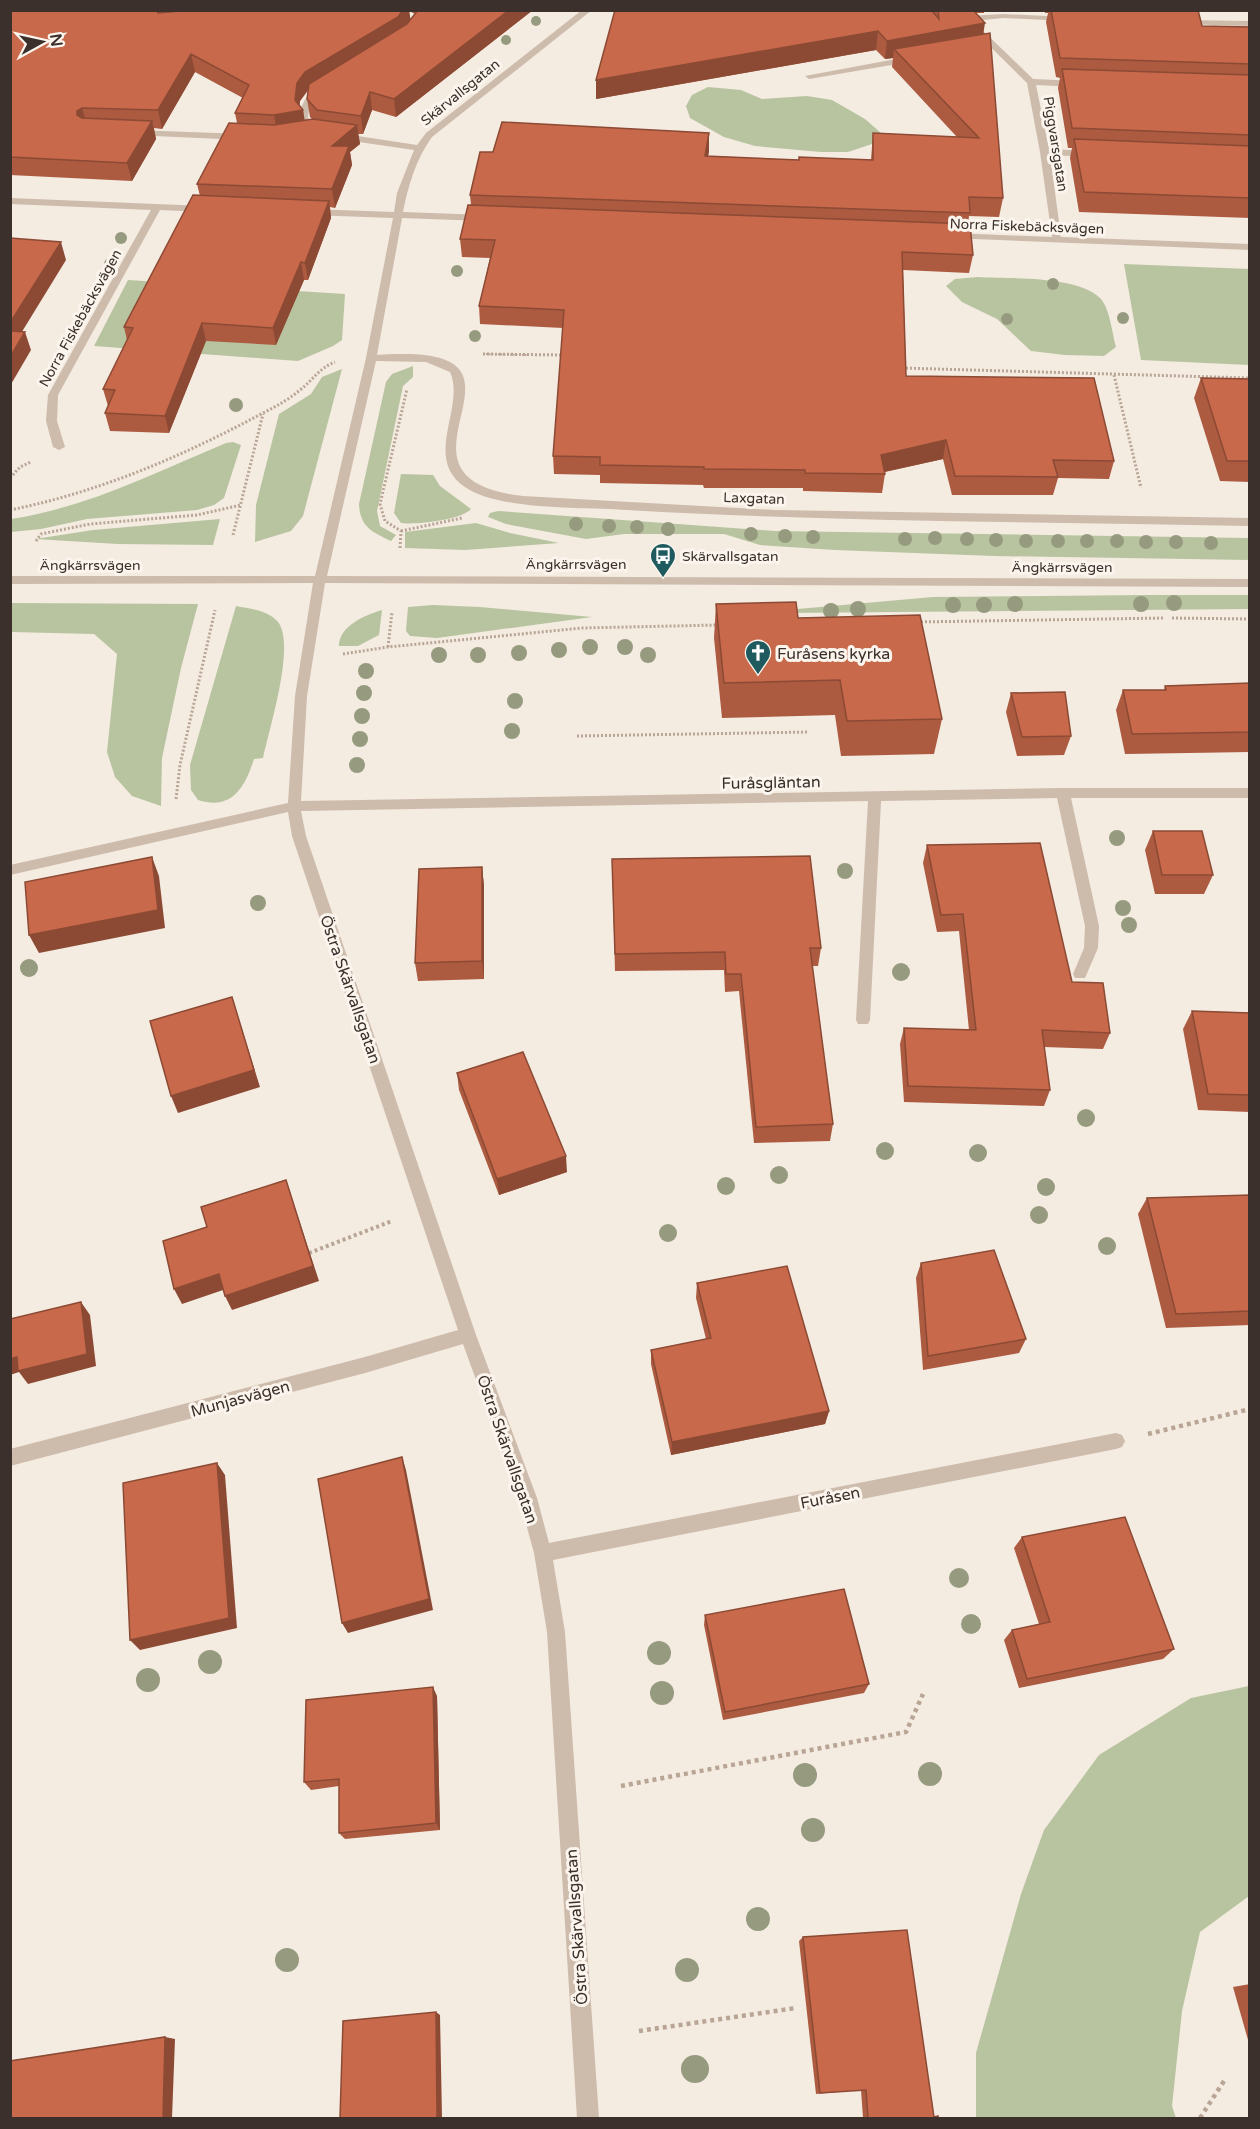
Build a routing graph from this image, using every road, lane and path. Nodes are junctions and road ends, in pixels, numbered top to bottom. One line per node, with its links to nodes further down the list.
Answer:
1 (588, 10): 16 (street, Skärvallsgatan)
2 (957, 10): 3 (street, Piggvarsgatan)
3 (966, 19): 4 (street); 7 (street, Piggvarsgatan)
4 (1073, 19)
5 (1167, 22): 6 (street)
6 (1250, 24)
7 (992, 45): 8 (street); 12 (street, Piggvarsgatan)
8 (979, 48)
9 (922, 57): 10 (street)
10 (808, 76)
11 (334, 79): 16 (street)
12 (1031, 82): 13 (street); 17 (street, Piggvarsgatan)
13 (1088, 84)
14 (127, 132): 15 (street)
15 (251, 137)
16 (419, 148): 23 (street, Skärvallsgatan)
17 (1045, 152): 18 (street); 26 (street, Piggvarsgatan)
18 (1102, 154)
19 (10, 201): 20 (street)
20 (157, 207): 21 (street); 36 (street, Norra Fiskebäcksvägen)
21 (214, 209)
22 (295, 211): 23 (street)
23 (398, 215): 24 (street); 29 (street, Skärvallsgatan)
24 (494, 218)
25 (938, 236): 26 (street, Norra Fiskebäcksvägen)
26 (1057, 240): 27 (street, Norra Fiskebäcksvägen)
27 (1250, 247)
28 (571, 355): 32 (path)
29 (371, 358): 30 (street); 35 (path); 44 (street, Skärvallsgatan)
30 (419, 359): 32 (street); 45 (path)
31 (900, 368): 33 (path)
32 (454, 370): 39 (street, Laxgatan)
33 (1114, 375): 34 (path); 39 (path)
34 (1250, 378)
35 (263, 413): 37 (path); 38 (path)
36 (59, 447)
37 (241, 505): 41 (path); 42 (path)
38 (10, 510)
39 (1149, 520): 40 (street, Laxgatan)
40 (1250, 522)
41 (233, 535)
42 (36, 541)
43 (10, 580): 44 (street, Ängkärrsvägen)
44 (320, 580): 45 (street, Ängkärrsvägen); 52 (street, Östra Skärvallsgatan)
45 (396, 580): 46 (street, Ängkärrsvägen); 51 (path)
46 (1250, 583)
47 (215, 609): 59 (path)
48 (1250, 620): 49 (path)
49 (913, 622)
50 (725, 625): 51 (path)
51 (388, 647): 52 (path)
52 (307, 661): 58 (street, Östra Skärvallsgatan)
53 (809, 732): 54 (path)
54 (577, 736)
55 (1063, 793): 56 (street, Furåsgläntan); 57 (street, Furåsgläntan); 61 (street)
56 (1250, 793)
57 (875, 796): 58 (street, Furåsgläntan); 62 (street)
58 (294, 806): 59 (street); 63 (street, Östra Skärvallsgatan)
59 (171, 833): 60 (street)
60 (10, 870)
61 (1080, 974)
62 (863, 1020)
63 (425, 1208): 64 (path); 65 (street, Östra Skärvallsgatan)
64 (309, 1253)
65 (468, 1335): 68 (street, Munjasvägen); 69 (street, Östra Skärvallsgatan)
66 (1250, 1409): 67 (path)
67 (1116, 1441): 69 (street, Furåsen)
68 (10, 1458)
69 (543, 1553): 75 (street, Östra Skärvallsgatan)
70 (923, 1694): 71 (path)
71 (621, 1786)
72 (796, 2008): 73 (path)
73 (639, 2031)
74 (1224, 2081): 76 (path)
75 (588, 2118)
76 (1200, 2118)

